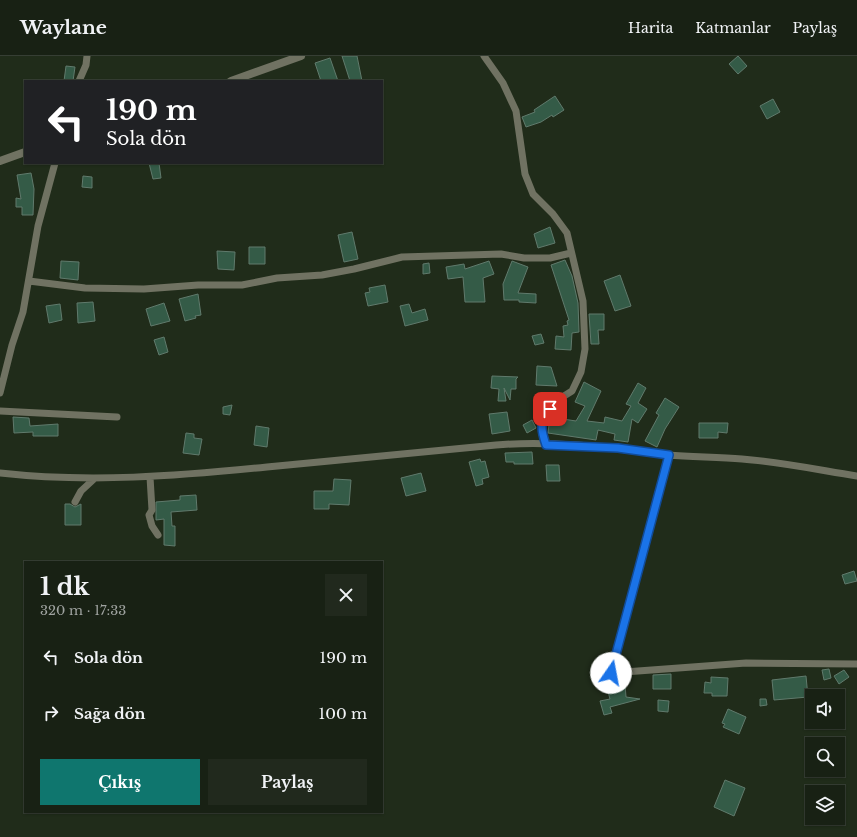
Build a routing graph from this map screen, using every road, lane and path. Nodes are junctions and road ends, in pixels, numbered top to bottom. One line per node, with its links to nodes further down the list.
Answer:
1 (87, 56): 4 (street)
2 (301, 56): 5 (street)
3 (484, 56): 9 (street)
4 (79, 80)
5 (234, 80)
6 (24, 152): 7 (street)
7 (0, 161)
8 (55, 164): 10 (street)
9 (571, 253): 10 (street); 14 (street)
10 (29, 281): 11 (street)
11 (0, 393)
12 (0, 411): 13 (street)
13 (117, 417)
14 (546, 445): 15 (street); 18 (street)
15 (669, 455): 17 (street); 22 (street)
16 (0, 474): 19 (street)
17 (857, 476)
18 (150, 477): 19 (street); 21 (street)
19 (94, 479): 20 (street)
20 (75, 502)
21 (158, 535)
22 (857, 664)

